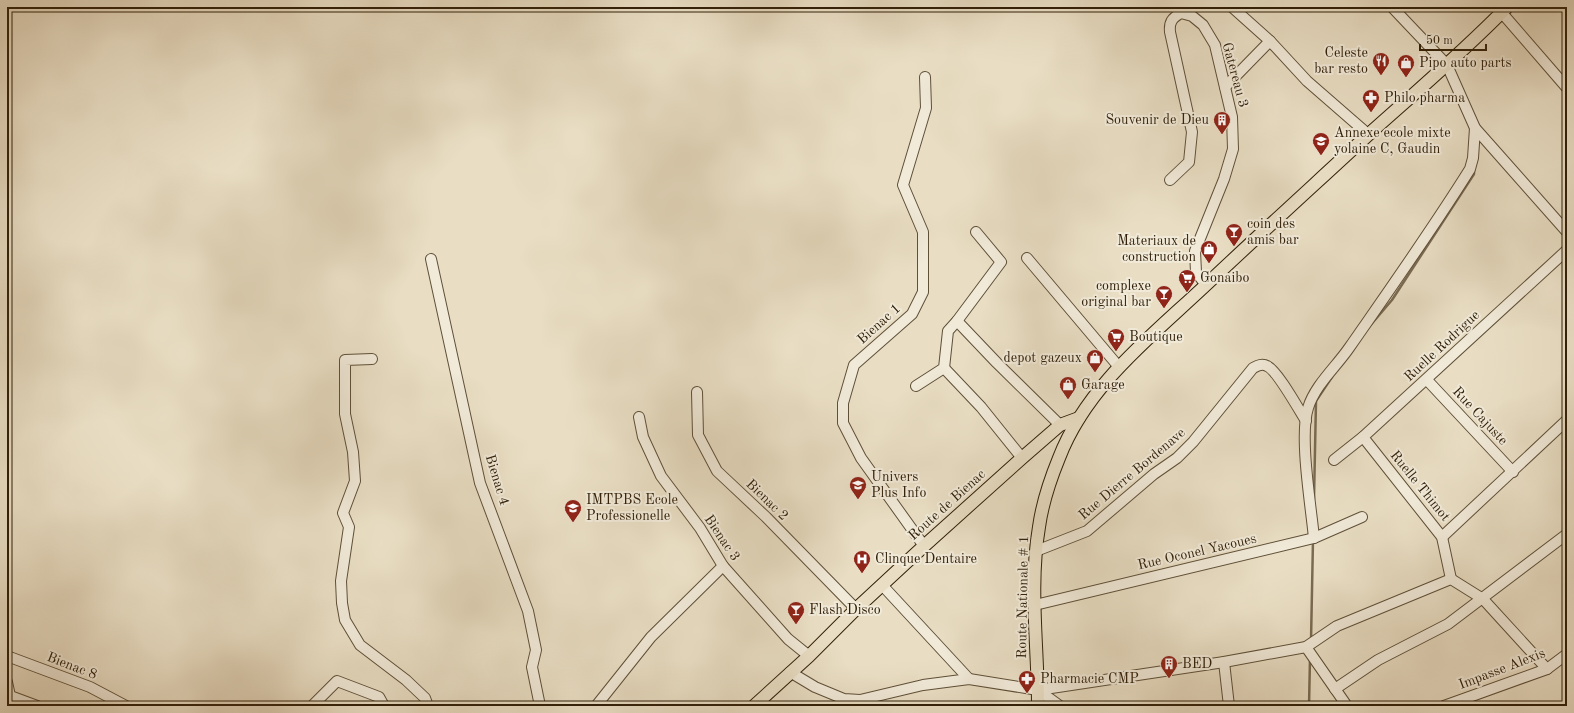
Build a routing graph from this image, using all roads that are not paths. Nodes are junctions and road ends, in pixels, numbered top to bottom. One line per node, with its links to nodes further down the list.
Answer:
1 (1232, 7): 4 (street)
2 (1392, 7): 5 (street)
3 (1506, 8): 5 (main road, Route Nationale # 1); 8 (street)
4 (1270, 41): 7 (street); 10 (street)
5 (1447, 65): 9 (street); 10 (main road, Route Nationale # 1)
6 (925, 77): 38 (street, Bienac 1)
7 (1225, 87): 11 (street, Gatereau 3); 17 (street, Gatereau 3)
8 (1567, 88)
9 (1475, 128): 13 (street); 28 (street)
10 (1369, 134): 17 (main road, Route Nationale # 1)
11 (1170, 180)
12 (976, 232): 18 (street)
13 (1567, 232)
14 (1567, 250): 22 (street, Ruelle Rodrigue)
15 (1027, 258): 20 (street)
16 (431, 259): 62 (street, Bienac 4)
17 (1206, 286): 20 (main road, Route Nationale # 1)
18 (957, 321): 21 (street); 29 (street)
19 (372, 359): 61 (street)
20 (1119, 367): 26 (main road, Route Nationale # 1)
21 (944, 368): 23 (street); 31 (street)
22 (1427, 380): 30 (street, Ruelle Rodrigue); 33 (street, Rue Cajuste)
23 (916, 386)
24 (697, 392): 45 (street, Bienac 2)
25 (638, 417): 40 (street, Bienac 3)
26 (1079, 418): 29 (main road, Route de Bienac); 39 (main road, Route Nationale # 1)
27 (1567, 420): 33 (street)
28 (1306, 421): 37 (street); 39 (street, Rue Dierre Bordenave)
29 (1060, 425): 31 (main road, Route de Bienac)
30 (1363, 437): 32 (street, Ruelle Rodrigue); 36 (street, Ruelle Thimot)
31 (1022, 458): 38 (main road, Route de Bienac)
32 (1334, 460)
33 (1513, 472): 36 (street)
34 (1362, 516): 37 (street, Rue Oconel Yacoues)
35 (1567, 534): 43 (street)
36 (1442, 536): 41 (street, Ruelle Thimot)
37 (1314, 538): 44 (street, Rue Oconel Yacoues)
38 (924, 546): 42 (main road, Route de Bienac)
39 (1036, 551): 44 (main road, Route Nationale # 1)
40 (723, 566): 49 (street, Bienac 3); 63 (street)
41 (1451, 579): 43 (street); 46 (street)
42 (882, 585): 45 (main road, Route de Bienac); 53 (street)
43 (1483, 599): 51 (street); 55 (street)
44 (1035, 605): 56 (main road, Route Nationale # 1)
45 (856, 609): 49 (main road, Route de Bienac)
46 (1306, 647): 50 (street); 55 (street)
47 (1567, 654): 51 (street, Impasse Alexis)
48 (7, 656): 58 (street, Bienac 8)
49 (809, 656): 52 (main road, Route de Bienac)
50 (1224, 662): 56 (street); 67 (street)
51 (1547, 669): 69 (street, Impasse Alexis)
52 (790, 672): 53 (street); 64 (main road, Route de Bienac)
53 (969, 679): 56 (street)
54 (7, 682): 57 (street)
55 (1335, 689): 68 (street)
56 (1038, 690): 65 (main road, Route Nationale # 1); 66 (street)
57 (37, 706)
58 (126, 706)
59 (312, 706): 60 (street)
60 (384, 706)
61 (428, 706)
62 (540, 706)
63 (596, 706)
64 (754, 706)
65 (1038, 706)
66 (1060, 706)
67 (1229, 706)
68 (1347, 706)
69 (1444, 706)

